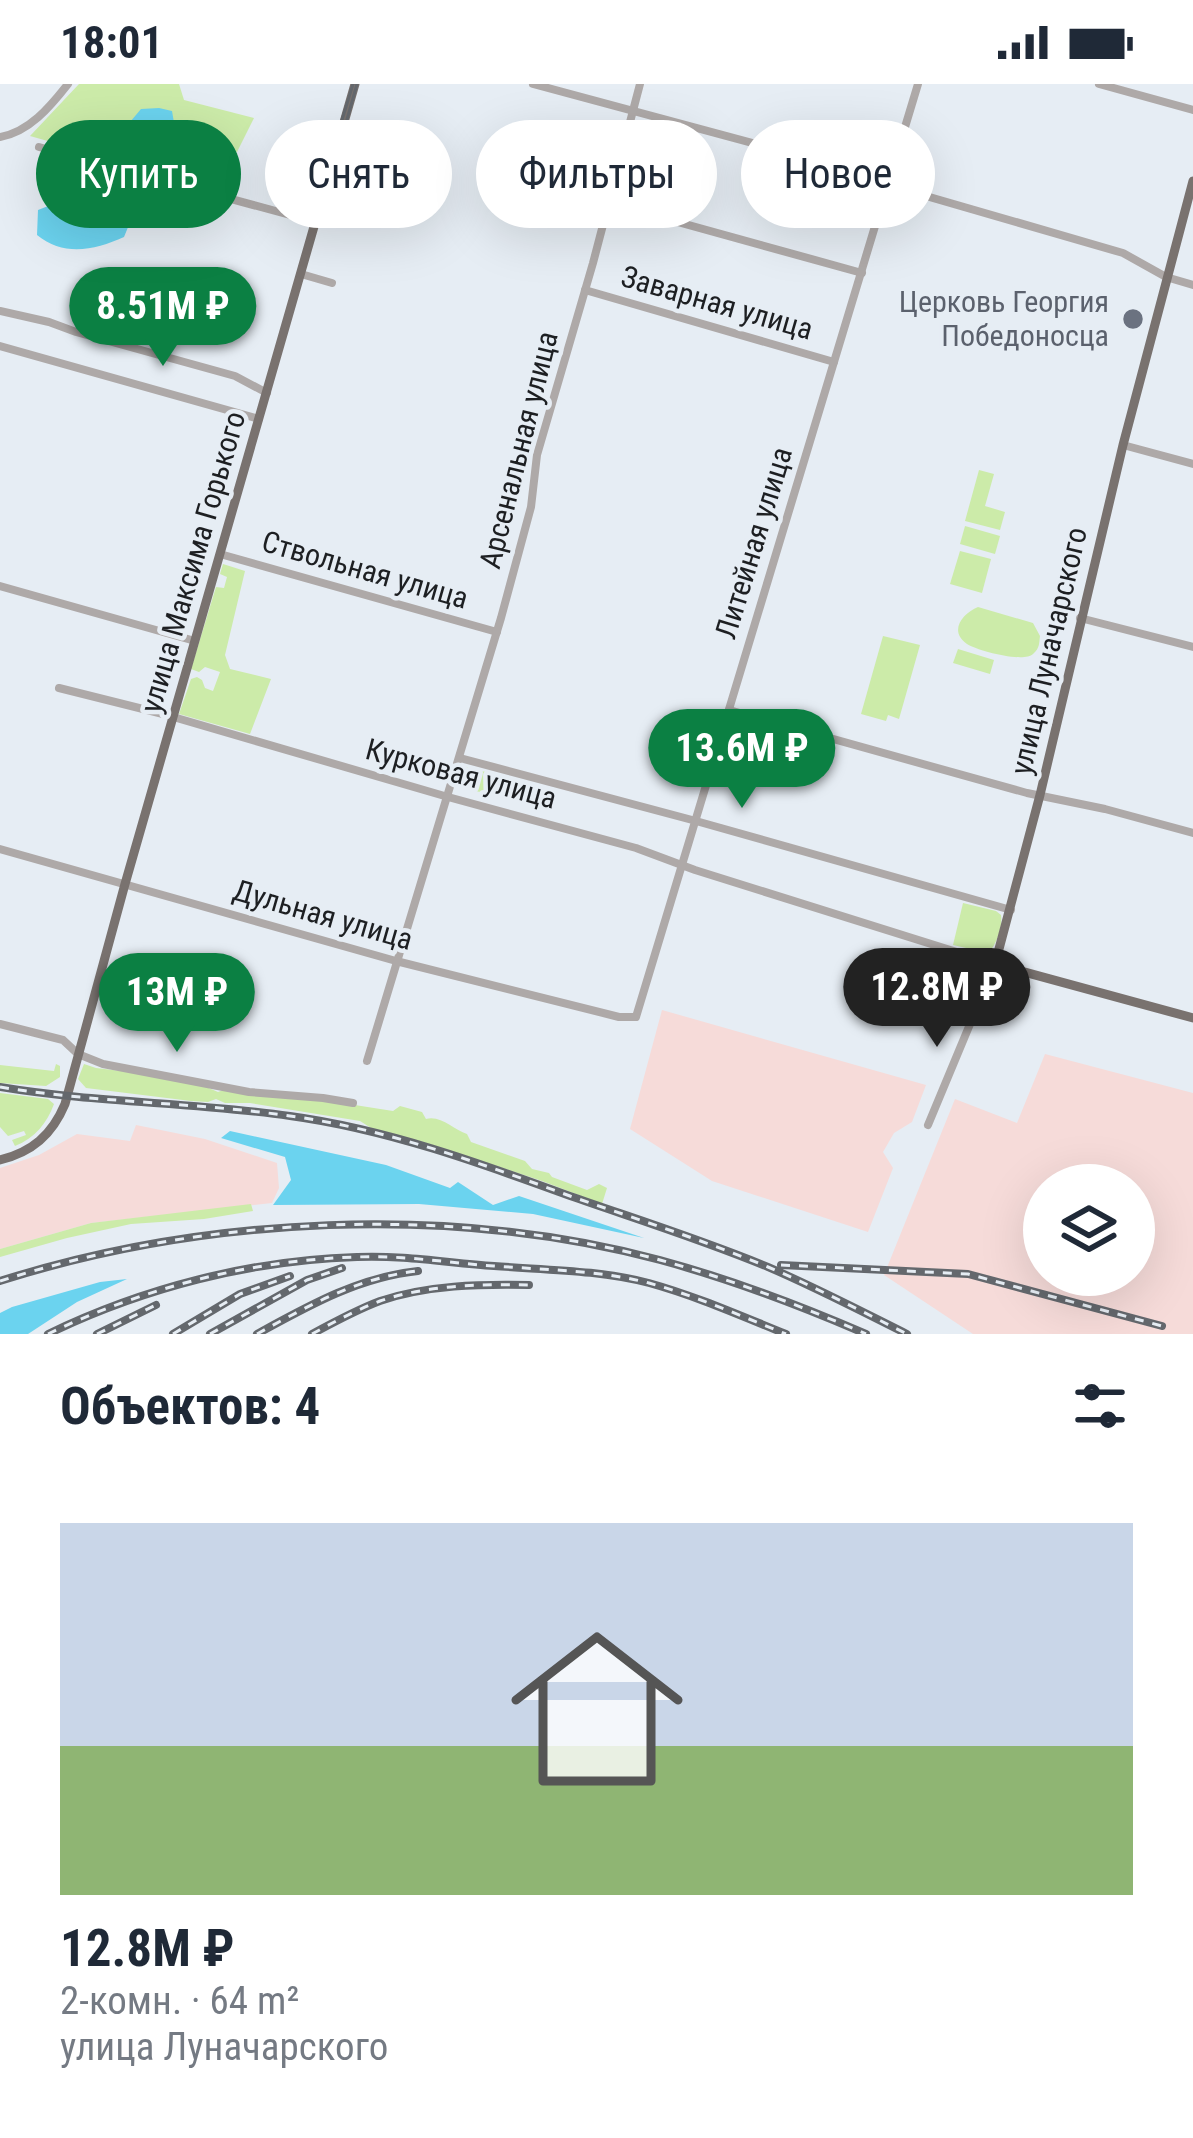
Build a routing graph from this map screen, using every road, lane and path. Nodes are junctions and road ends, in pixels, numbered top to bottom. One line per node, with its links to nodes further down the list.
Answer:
1 (68, 84): 12 (street)
2 (355, 84): 9 (main road, улица Максима Горького)
3 (533, 84): 7 (street)
4 (640, 84): 7 (street, Арсенальная улица)
5 (918, 84): 11 (street, Литейная улица)
6 (1099, 84): 8 (street)
7 (633, 110): 10 (street, Арсенальная улица); 13 (street)
8 (1193, 110)
9 (345, 120)
10 (630, 120)
11 (907, 120)
12 (0, 137)
13 (741, 139)
14 (1193, 181): 22 (main road, улица Луначарского)
15 (935, 199): 22 (street)
16 (314, 228): 21 (main road, улица Максима Горького)
17 (602, 228): 25 (street, Арсенальная улица)
18 (699, 228): 20 (street)
19 (875, 228): 20 (street, Литейная улица)
20 (862, 273): 28 (street, Литейная улица)
21 (301, 274): 23 (street); 29 (main road, улица Максима Горького)
22 (1166, 278): 24 (street); 31 (main road, улица Луначарского)
23 (332, 283)
24 (1193, 285)
25 (585, 290): 28 (street, Заварная улица); 36 (street, Арсенальная улица)
26 (0, 311): 29 (street)
27 (0, 346): 30 (street)
28 (834, 362): 40 (street, Литейная улица)
29 (267, 393): 30 (main road, улица Максима Горького)
30 (259, 419): 33 (main road, улица Максима Горького)
31 (1123, 445): 32 (street); 35 (main road, улица Луначарского)
32 (1193, 464)
33 (220, 554): 36 (street, Ствольная улица); 37 (main road, улица Максима Горького)
34 (0, 586): 37 (street)
35 (1080, 618): 38 (street); 43 (main road, улица Луначарского)
36 (497, 632): 42 (street, Арсенальная улица)
37 (195, 641): 41 (main road, улица Максима Горького)
38 (1193, 647)
39 (59, 688): 41 (street, Курковая улица)
40 (729, 710): 43 (street); 45 (street, Литейная улица)
41 (173, 717): 44 (street, Курковая улица); 49 (main road, улица Максима Горького)
42 (460, 758): 44 (street, Арсенальная улица); 45 (street)
43 (1040, 795): 46 (street); 50 (main road, улица Луначарского)
44 (448, 797): 48 (street, Курковая улица); 51 (street, Арсенальная улица)
45 (696, 821): 48 (street, Литейная улица); 50 (street)
46 (1193, 833)
47 (0, 848): 49 (street, Дульная улица)
48 (682, 865): 52 (street, Курковая улица); 53 (street, Литейная улица)
49 (125, 884): 51 (street, Дульная улица); 56 (main road, улица Максима Горького)
50 (1011, 910): 52 (main road, улица Луначарского)
51 (396, 961): 53 (street, Дульная улица); 57 (street, Арсенальная улица)
52 (995, 964): 54 (main road, Курковая улица); 59 (street, улица Луначарского)
53 (636, 1017)
54 (1193, 1018)
55 (0, 1024): 56 (street)
56 (78, 1054): 58 (street); 60 (main road, улица Максима Горького)
57 (367, 1061)
58 (353, 1103)
59 (928, 1125)
60 (0, 1160)

